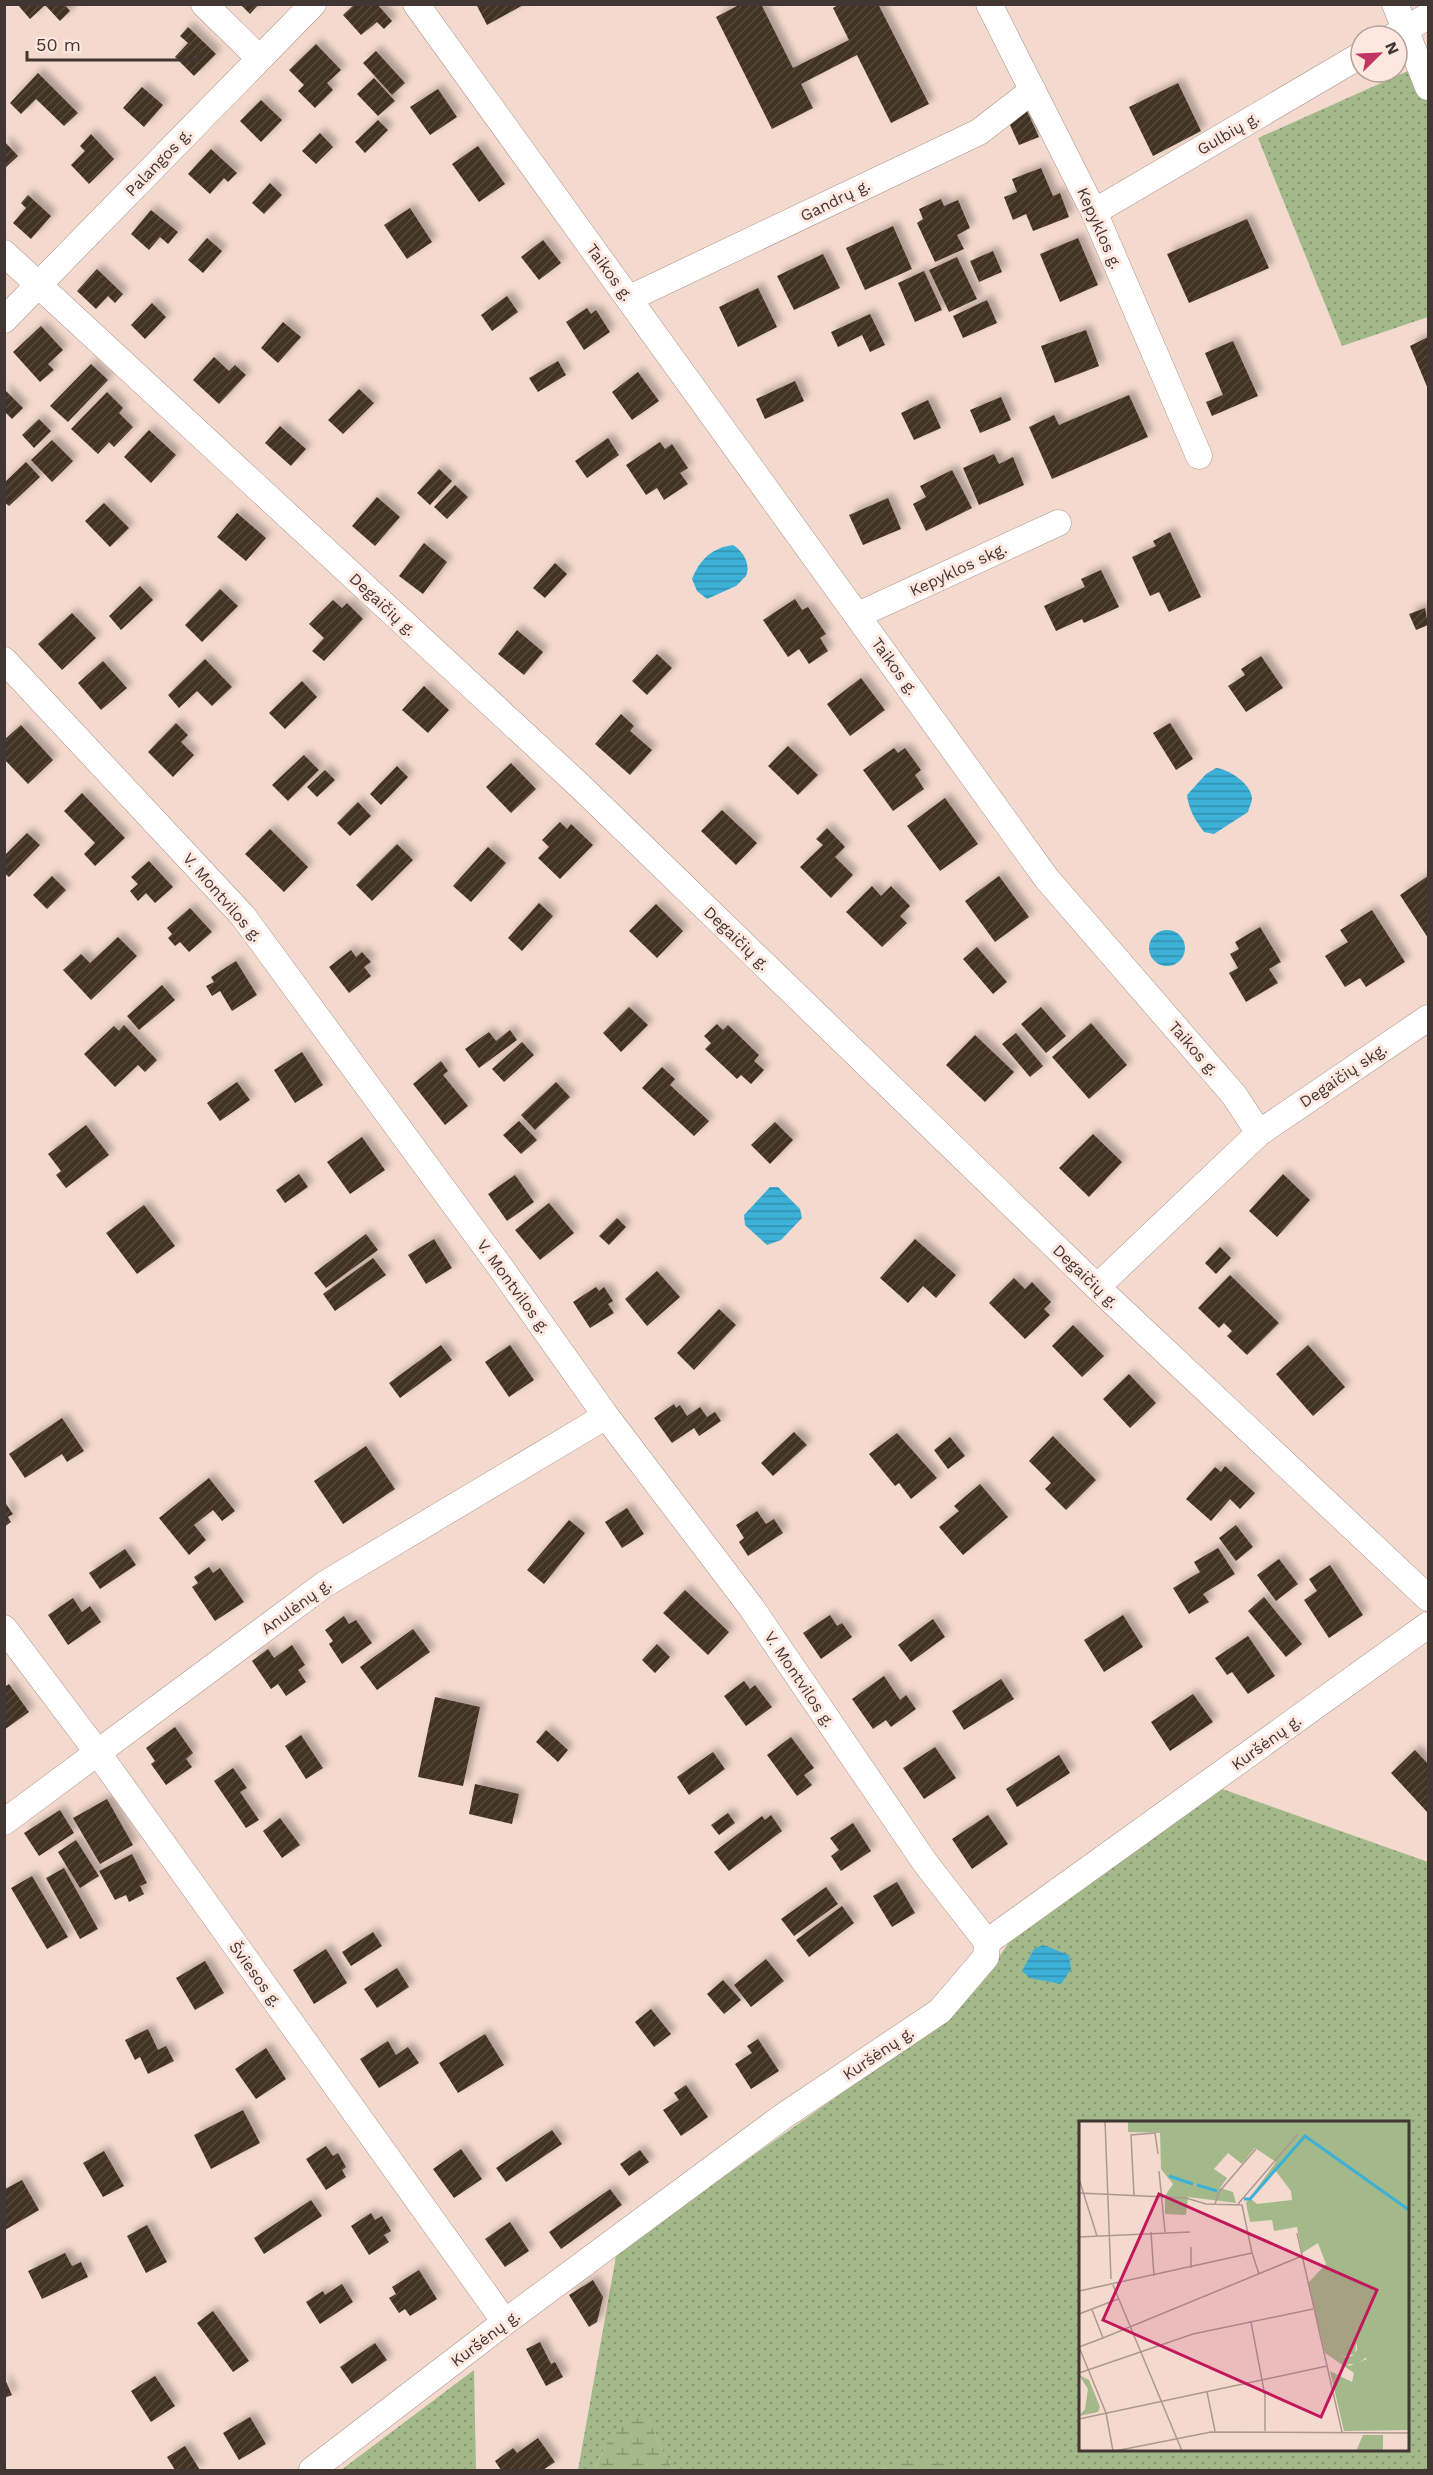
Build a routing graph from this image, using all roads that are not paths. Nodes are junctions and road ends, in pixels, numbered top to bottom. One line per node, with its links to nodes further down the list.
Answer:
1 (204, 4): 10 (street)
2 (313, 4): 10 (street, Palangos g.)
3 (416, 4): 17 (street, Taikos g.)
4 (989, 4): 13 (street, Kepyklos g.)
5 (1395, 4): 7 (street)
6 (1428, 16): 8 (street)
7 (1398, 24)
8 (1409, 27)
9 (1409, 52): 12 (street)
10 (259, 58): 16 (street, Palangos g.)
11 (1349, 62): 14 (street, Gulbių g.)
12 (1428, 87)
13 (1033, 90): 14 (street, Kepyklos g.); 17 (street, Gandrų g.)
14 (1094, 212): 19 (street, Kepyklos g.)
15 (4, 253): 16 (street, Degaičių g.)
16 (38, 285): 18 (street, Palangos g.); 25 (street, Degaičių g.)
17 (630, 298): 21 (street, Taikos g.)
18 (4, 320)
19 (1199, 456)
20 (1058, 523): 21 (street, Kepyklos skg.)
21 (858, 615): 24 (street, Taikos g.)
22 (4, 660): 26 (street, V. Montvilos g.)
23 (1428, 1018): 24 (street, Degaičių skg.)
24 (1259, 1133): 25 (street)
25 (1097, 1287): 27 (street, Degaičių g.)
26 (606, 1416): 30 (street, Anulėnų g.); 32 (street, V. Montvilos g.)
27 (1428, 1598)
28 (1428, 1625): 32 (street, Kuršėnų g.)
29 (4, 1628): 30 (street, Šviesos g.)
30 (98, 1752): 31 (street, Anulėnų g.); 33 (street, Šviesos g.)
31 (4, 1822)
32 (987, 1942): 33 (street, Kuršėnų g.)
33 (505, 2322): 34 (street, Kuršėnų g.)
34 (312, 2470)

